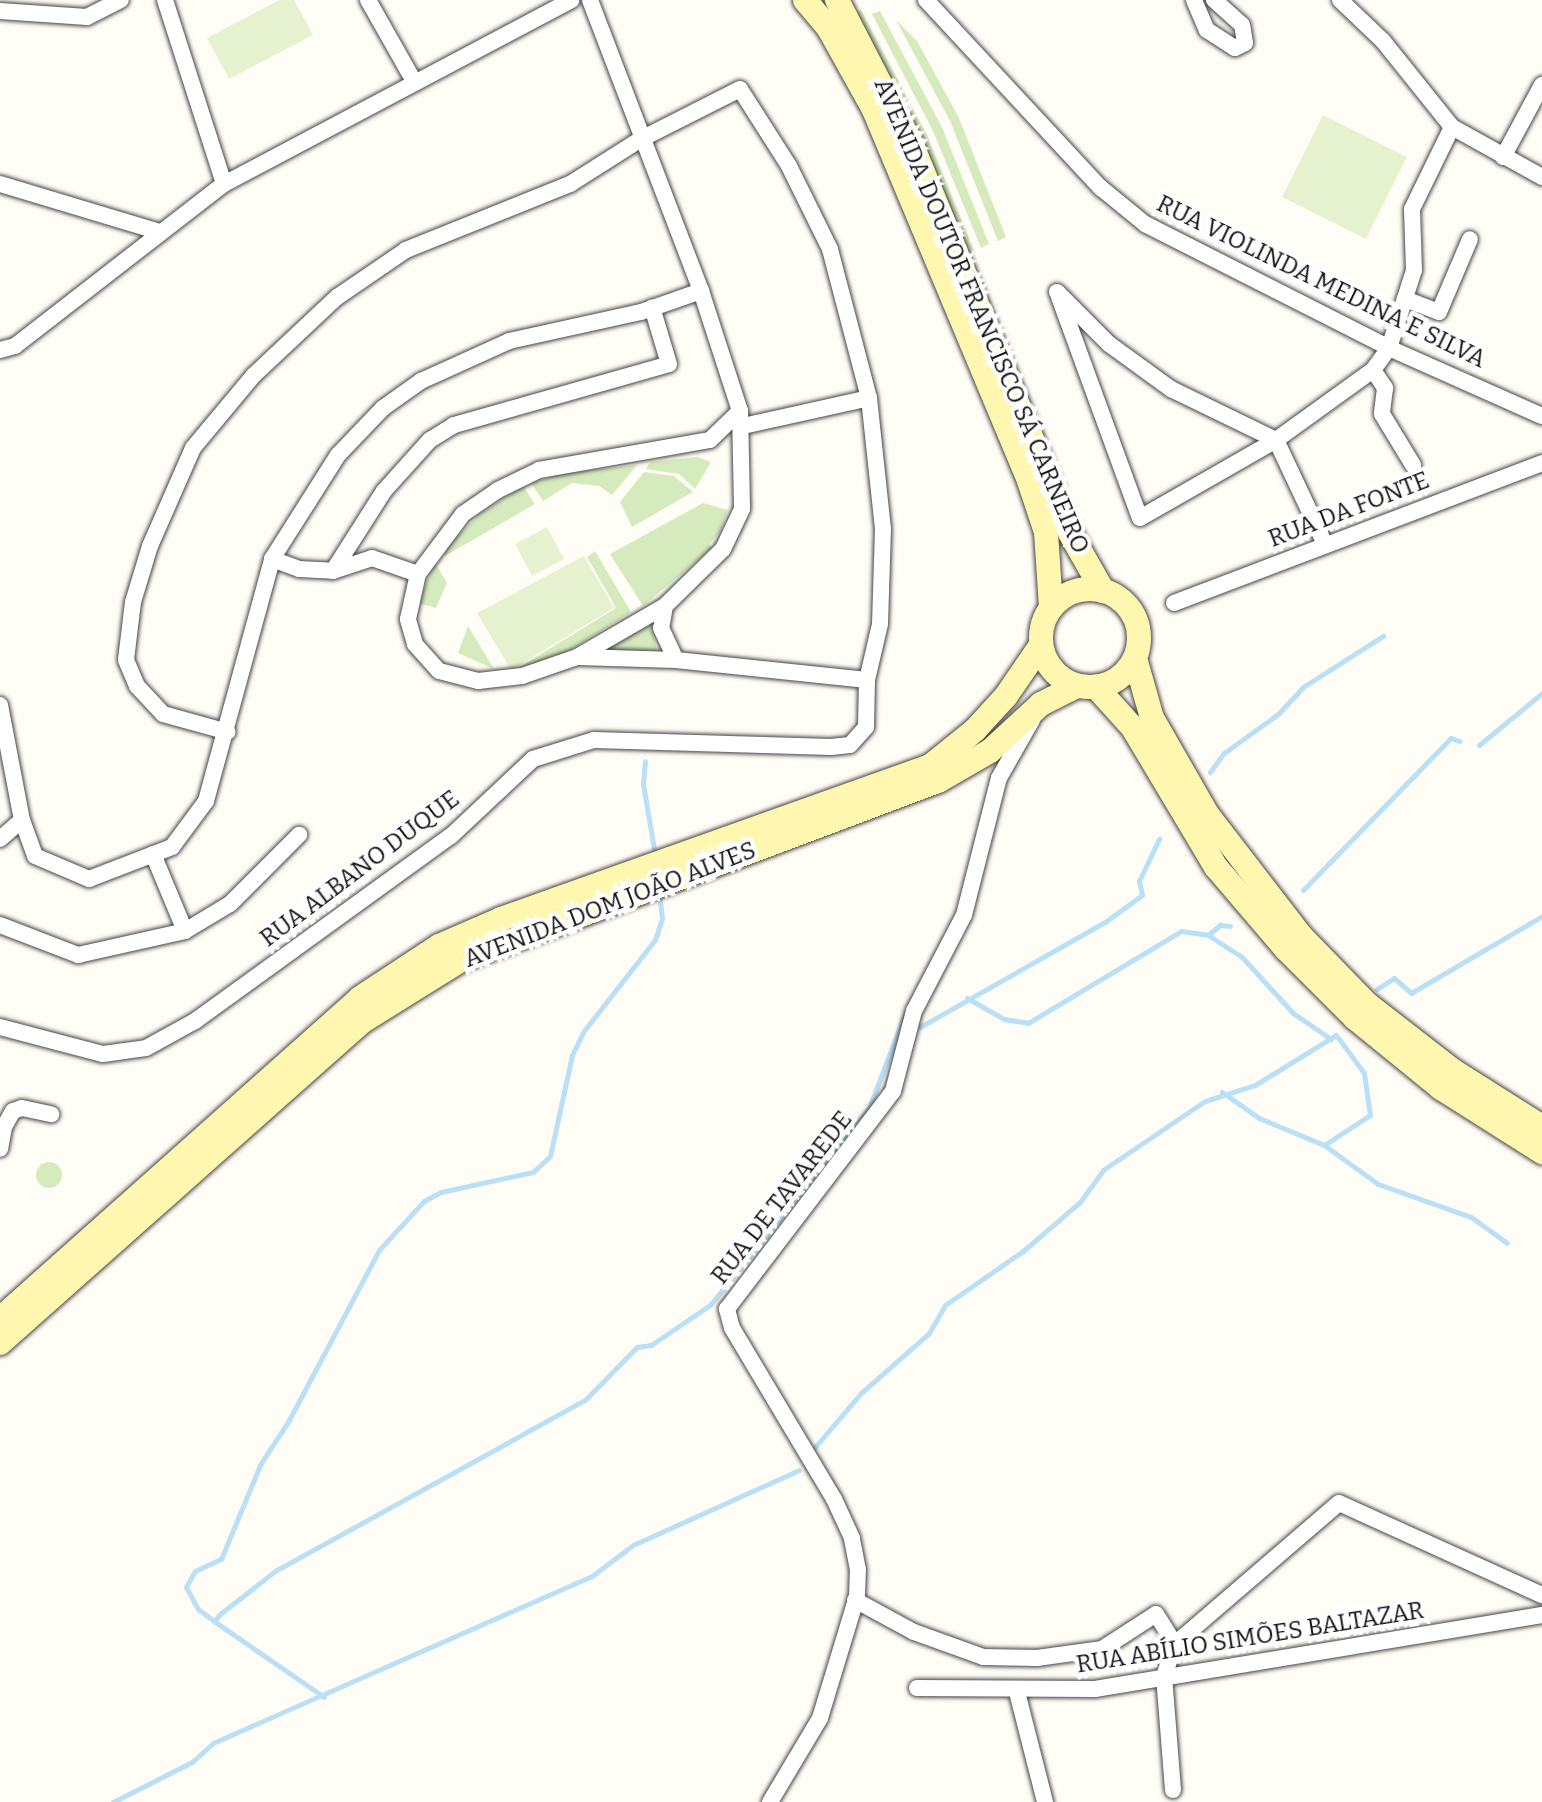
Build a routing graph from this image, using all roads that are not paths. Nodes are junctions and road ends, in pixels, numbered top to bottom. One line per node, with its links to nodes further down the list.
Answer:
1 (121, 0): 12 (street)
2 (165, 0): 20 (street)
3 (368, 0): 13 (street)
4 (571, 0): 13 (street)
5 (590, 0): 16 (street)
6 (805, 0): 42 (main road, AVENIDA DOUTOR FRANCISCO SÁ CARNEIRO)
7 (837, 0): 39 (main road, AVENIDA DOUTOR FRANCISCO SÁ CARNEIRO)
8 (926, 0): 26 (street, RUA VIOLINDA MEDINA E SILVA)
9 (1194, 0): 10 (street)
10 (1214, 0)
11 (1340, 0): 15 (street)
12 (0, 11)
13 (415, 83): 20 (street)
14 (1542, 85): 17 (street)
15 (1452, 127): 17 (street); 24 (street)
16 (641, 139): 23 (street); 29 (street); 51 (street)
17 (1503, 157): 18 (street)
18 (1542, 177)
19 (0, 184): 21 (street)
20 (224, 184): 21 (street)
21 (160, 232): 27 (street)
22 (1470, 239): 24 (street)
23 (701, 291): 25 (street); 31 (street)
24 (1405, 299): 26 (street)
25 (652, 307): 36 (street); 37 (street)
26 (1389, 348): 28 (street); 30 (street, RUA VIOLINDA MEDINA E SILVA)
27 (0, 350)
28 (1373, 370): 32 (street); 34 (street)
29 (869, 398): 31 (street); 47 (street)
30 (1542, 416)
31 (742, 419): 38 (street); 41 (street)
32 (1276, 440): 32 (street); 35 (street)
33 (1542, 463): 35 (street, RUA DA FONTE)
34 (1413, 465)
35 (1325, 544): 40 (street, RUA DA FONTE)
36 (272, 559): 37 (street); 51 (street)
37 (333, 571): 38 (street)
38 (418, 574): 44 (street)
39 (1103, 591): 42 (main road); 45 (main road)
40 (1174, 603)
41 (665, 606): 44 (street); 46 (street)
42 (1051, 608): 43 (main road)
43 (1041, 645): 48 (main road); 64 (main road, AVENIDA DOM JOÃO ALVES)
44 (577, 657): 46 (street)
45 (1135, 658): 48 (main road); 61 (main road)
46 (676, 660): 47 (street)
47 (867, 680): 58 (street, RUA ALBANO DUQUE)
48 (1086, 687): 49 (main road, AVENIDA DOM JOÃO ALVES); 63 (main road)
49 (1041, 704): 65 (main road, AVENIDA DOM JOÃO ALVES); 67 (street, RUA DE TAVAREDE)
50 (0, 705): 52 (street)
51 (228, 732): 55 (street)
52 (22, 820): 54 (street); 55 (street)
53 (299, 835): 57 (street)
54 (0, 839)
55 (153, 854): 57 (street)
56 (0, 925): 57 (street)
57 (185, 931)
58 (0, 1027)
59 (51, 1114): 60 (street)
60 (2, 1127): 62 (street)
61 (1542, 1127)
62 (0, 1149)
63 (1542, 1152)
64 (0, 1319)
65 (0, 1343)
66 (1542, 1595): 69 (street)
67 (855, 1600): 69 (street); 74 (street, RUA DE TAVAREDE)
68 (1542, 1615): 70 (street, RUA ABÍLIO SIMÕES BALTAZAR)
69 (1175, 1644): 70 (street)
70 (1164, 1676): 72 (street, RUA ABÍLIO SIMÕES BALTAZAR); 73 (street)
71 (917, 1688): 72 (street, RUA ABÍLIO SIMÕES BALTAZAR)
72 (1017, 1692): 75 (street)
73 (1173, 1790)
74 (770, 1802)
75 (1045, 1802)

